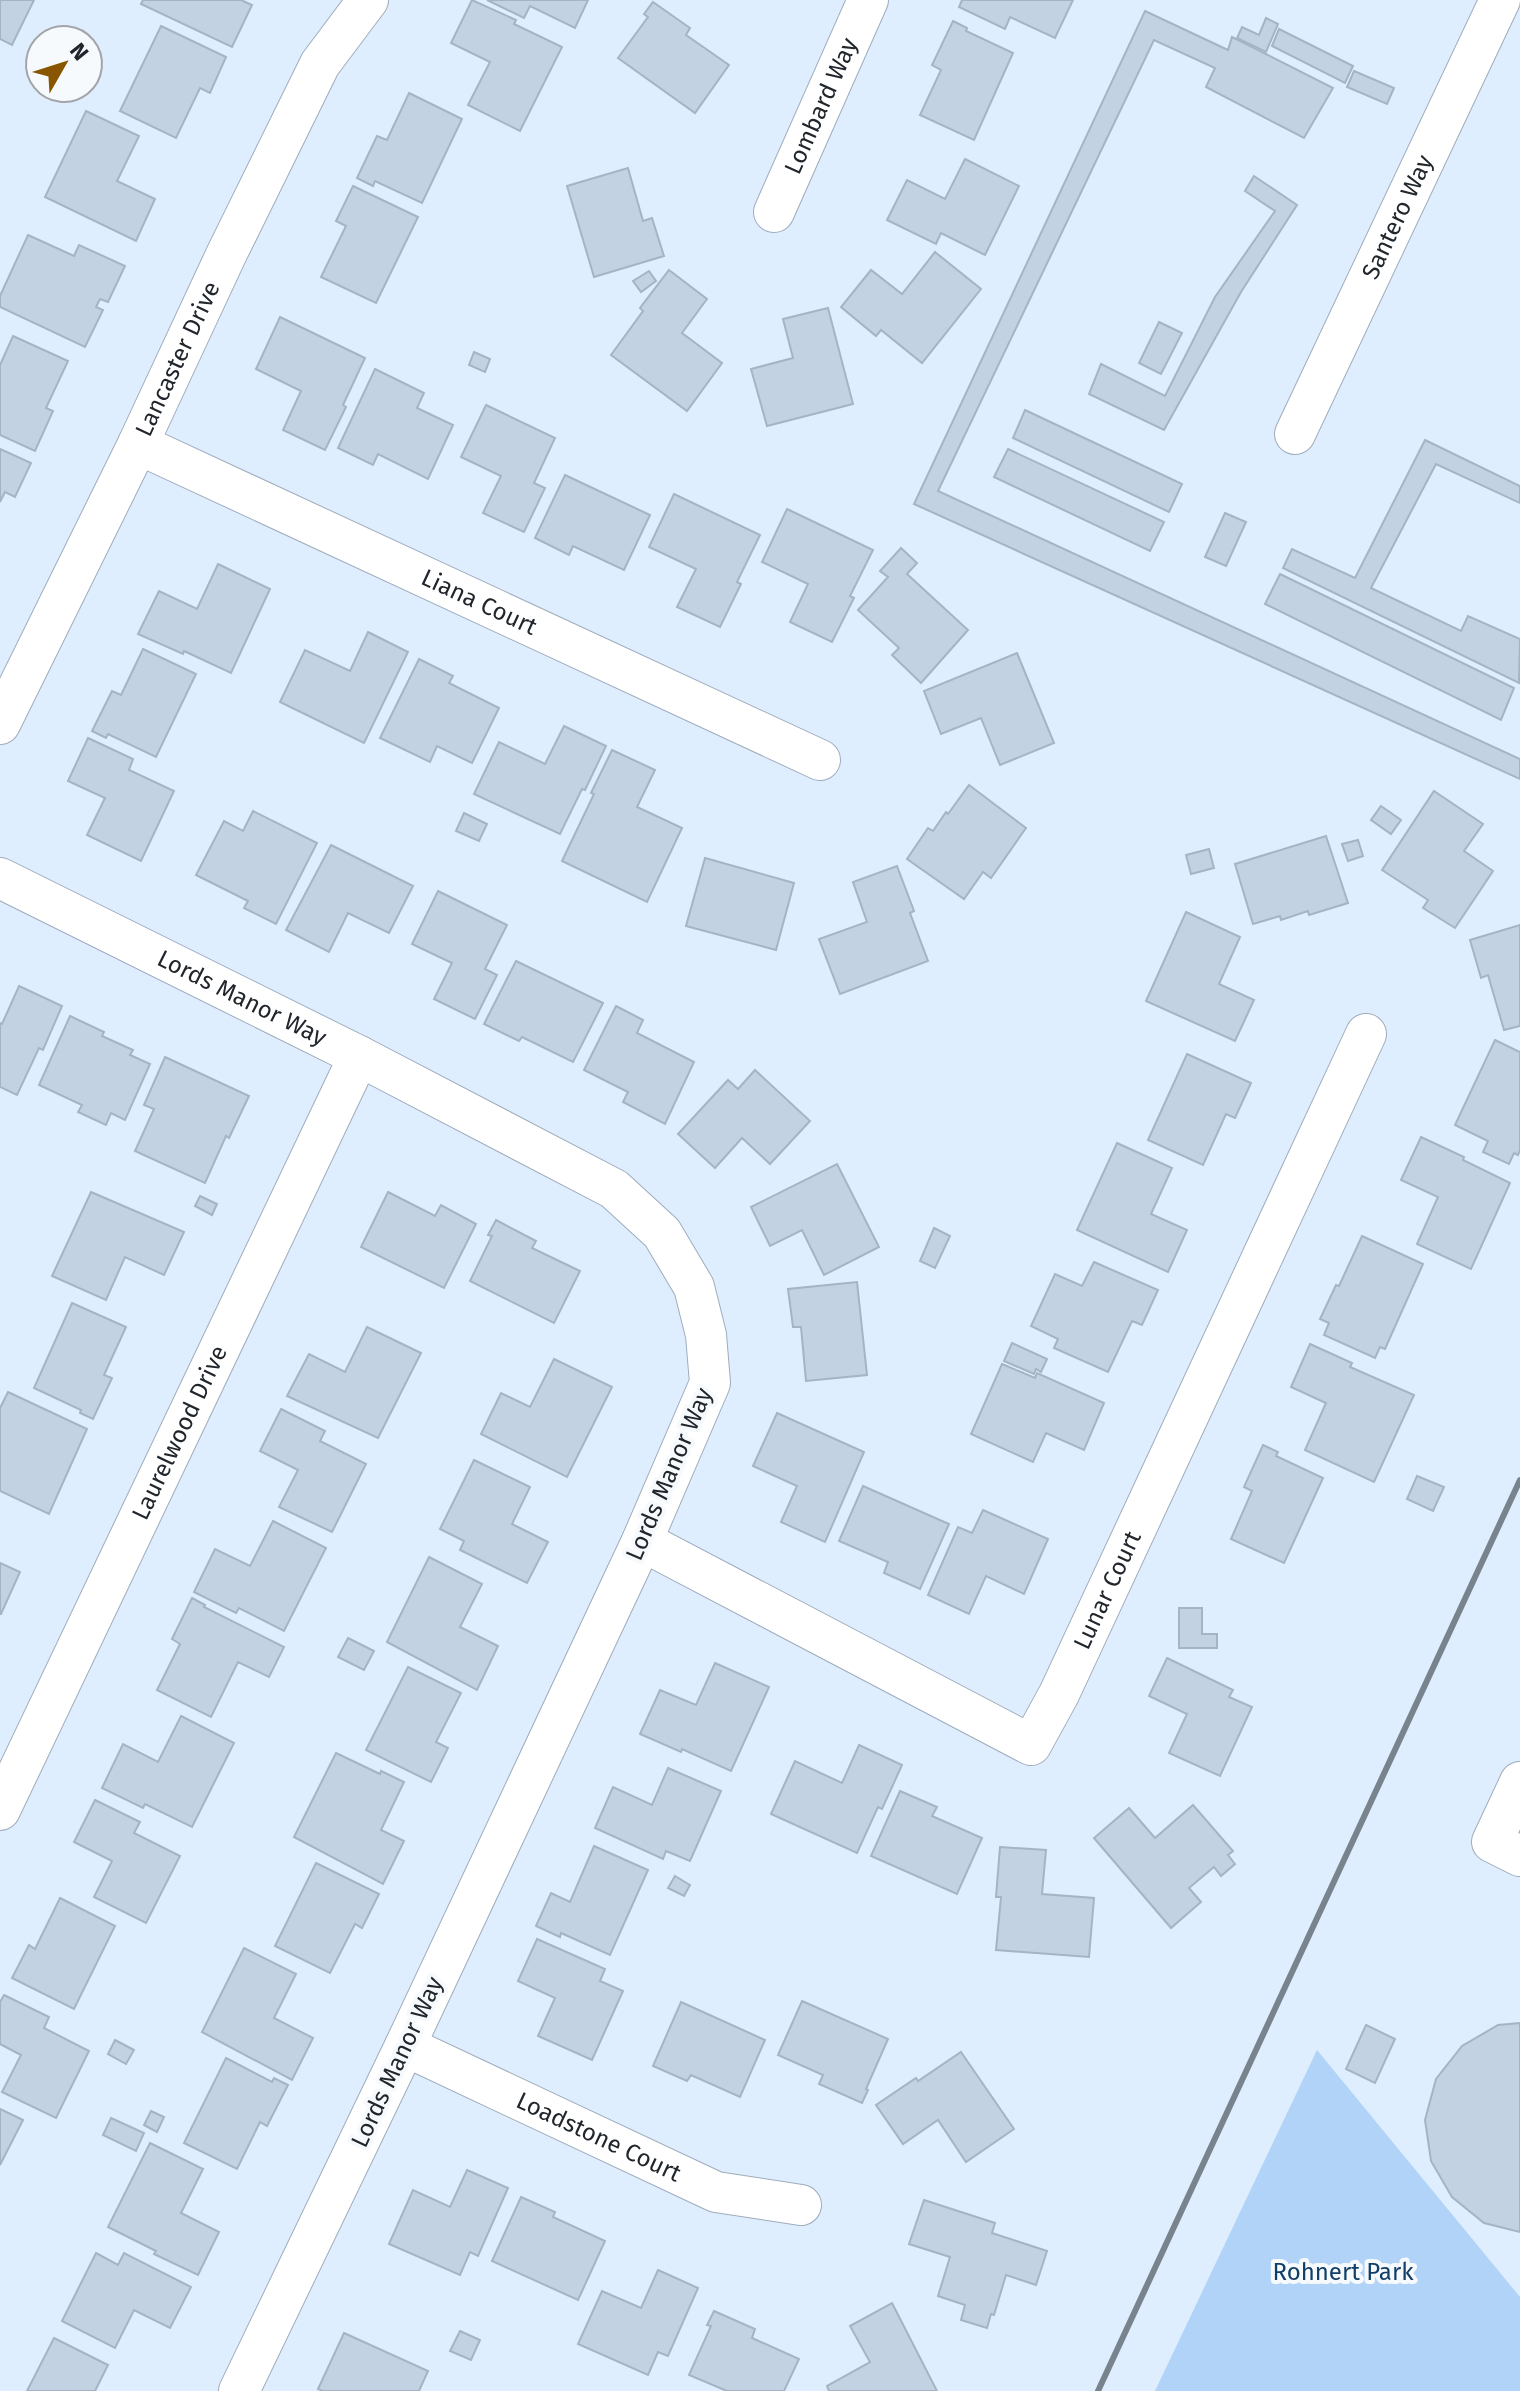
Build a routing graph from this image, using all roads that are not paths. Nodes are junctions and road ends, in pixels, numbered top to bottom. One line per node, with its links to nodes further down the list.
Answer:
1 (368, 0): 6 (street, Lancaster Drive)
2 (1500, 0): 5 (street, Santero Way)
3 (865, 1): 4 (street, Lombard Way)
4 (774, 212)
5 (1295, 434)
6 (138, 444): 7 (street, Lancaster Drive); 8 (street, Liana Court)
7 (0, 724)
8 (820, 760)
9 (0, 878): 11 (street, Lords Manor Way)
10 (1366, 1034): 12 (street, Lunar Court)
11 (359, 1056): 12 (street, Lords Manor Way); 14 (street, Laurelwood Drive)
12 (642, 1541): 16 (street, Lords Manor Way)
13 (1520, 1782): 15 (street)
14 (0, 1810)
15 (1506, 1849)
16 (405, 2046): 17 (street, Loadstone Court); 18 (street, Lords Manor Way)
17 (801, 2205)
18 (239, 2391)

